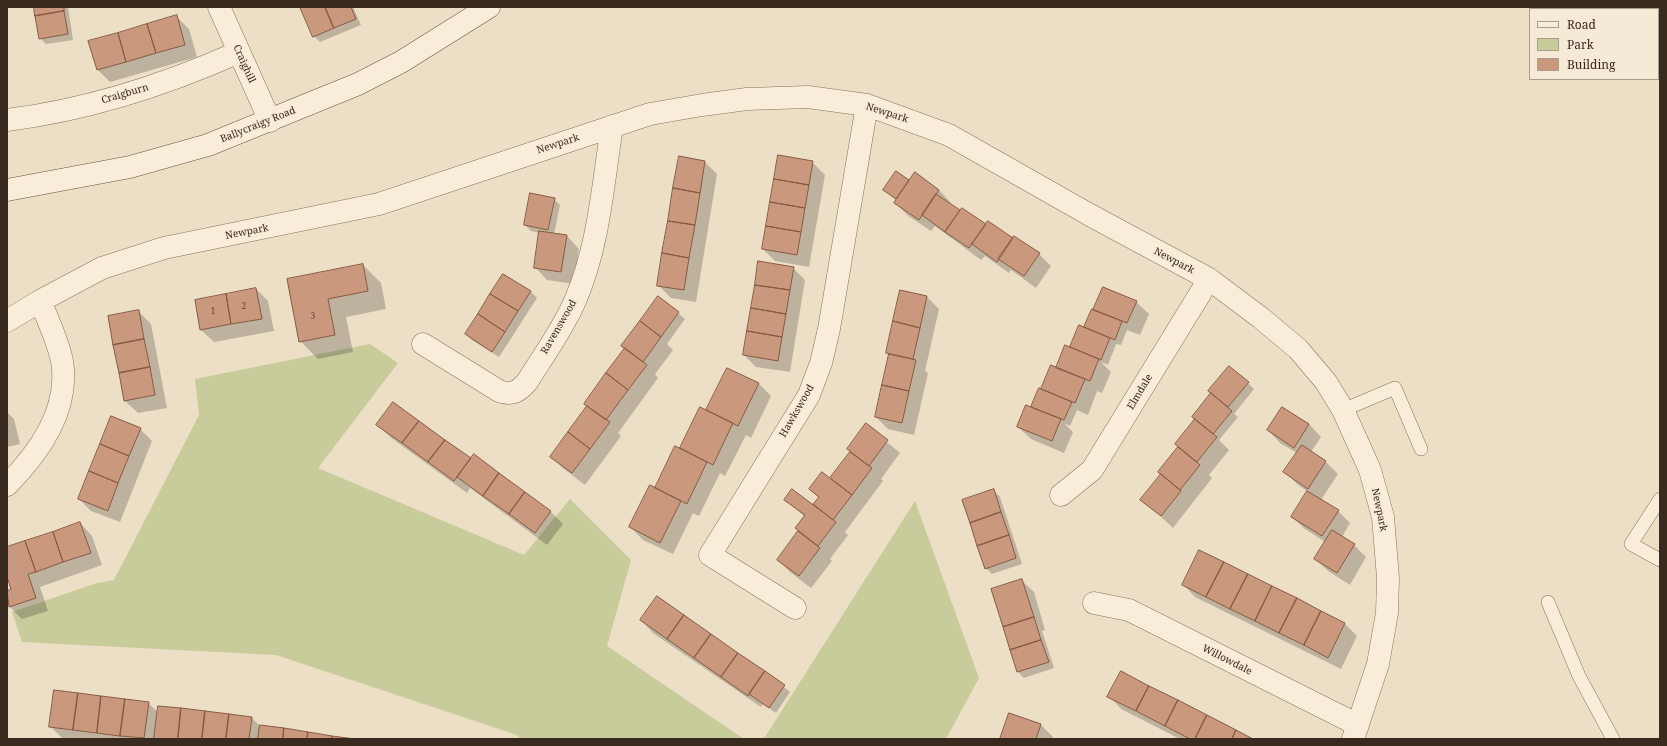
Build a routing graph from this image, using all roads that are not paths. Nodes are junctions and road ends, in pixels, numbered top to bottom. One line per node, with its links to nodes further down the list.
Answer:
1 (219, 7): 3 (street, Craighill)
2 (490, 7): 6 (street, Ballycraigy Road)
3 (239, 52): 5 (street, Craigburn); 6 (street, Craighill)
4 (867, 105): 7 (street, Newpark); 9 (street, Newpark); 21 (street, Hawkswood)
5 (7, 120)
6 (270, 121): 8 (street, Ballycraigy Road)
7 (612, 126): 10 (street, Newpark); 12 (street, Ravenswood)
8 (7, 190)
9 (1209, 279): 13 (street, Newpark); 16 (street, Elmdale)
10 (40, 301): 11 (street, Newpark); 15 (street)
11 (7, 321)
12 (423, 344)
13 (1343, 410): 14 (lane); 22 (street, Newpark)
14 (1421, 449)
15 (7, 485)
16 (1061, 495)
17 (1660, 499): 18 (lane)
18 (1660, 560)
19 (1548, 602): 23 (lane)
20 (1094, 604): 22 (street, Willowdale)
21 (795, 608)
22 (1355, 732)
23 (1613, 739)

